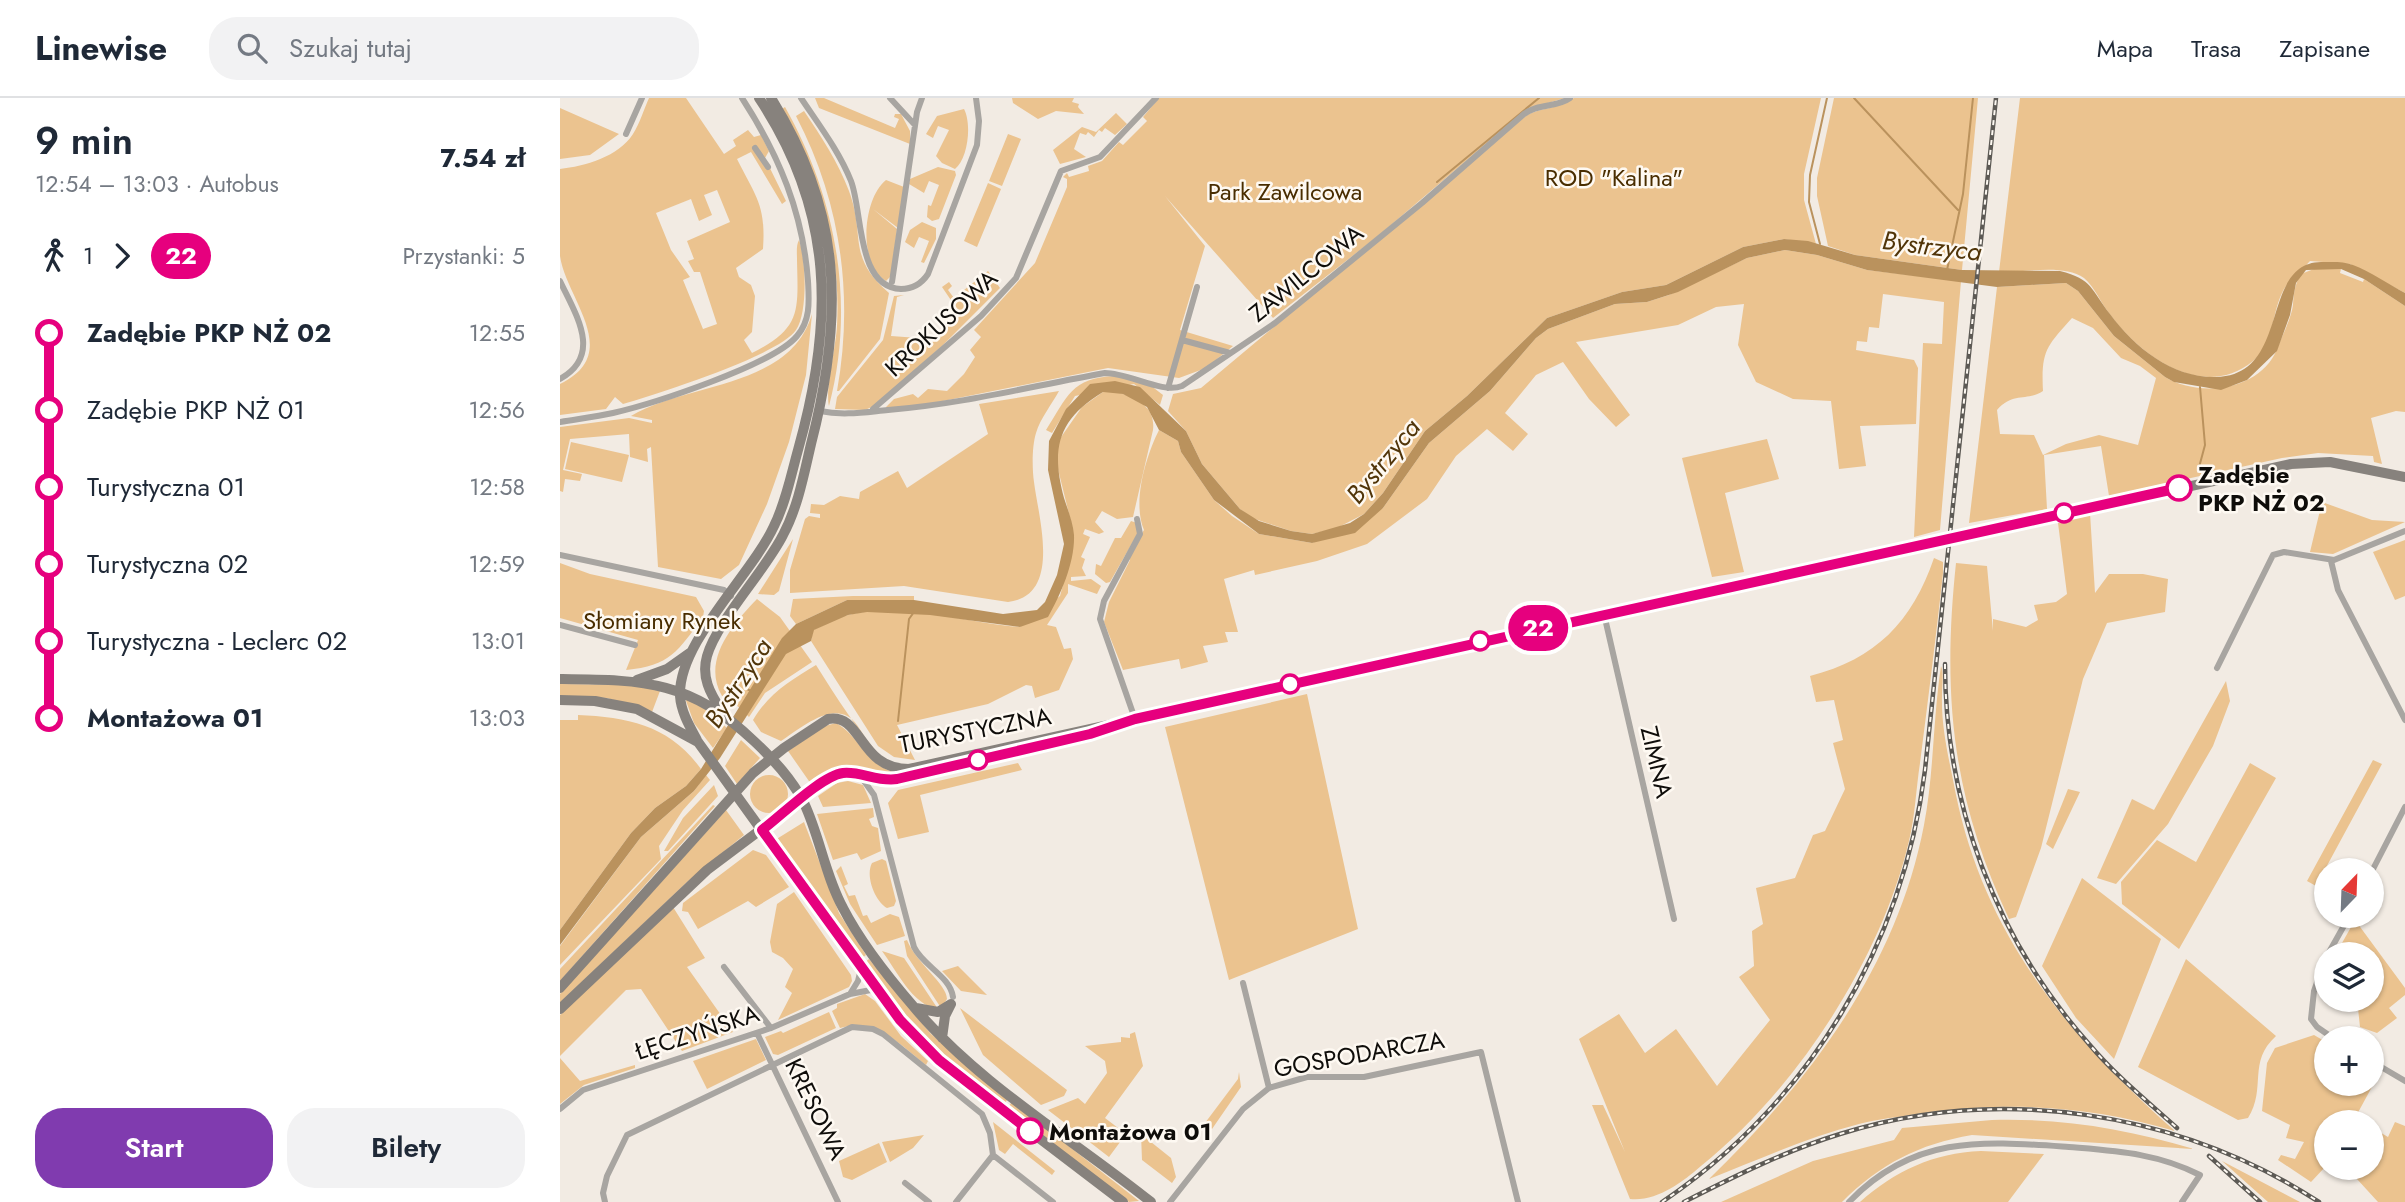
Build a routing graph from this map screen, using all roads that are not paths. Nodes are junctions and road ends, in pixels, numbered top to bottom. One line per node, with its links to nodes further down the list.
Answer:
1 (642, 98): 13 (street)
2 (742, 98): 26 (street)
3 (759, 98): 12 (main road)
4 (771, 98): 12 (main road)
5 (801, 98): 17 (street)
6 (890, 98): 11 (street)
7 (922, 98): 11 (street)
8 (976, 98): 17 (street)
9 (1156, 98): 25 (street, KROKUSOWA)
10 (1570, 98): 21 (street, ZAWILCOWA)
11 (915, 125): 17 (street)
12 (782, 126): 20 (main road)
13 (626, 134)
14 (755, 148): 15 (street)
15 (768, 167)
16 (560, 281): 22 (street)
17 (891, 285)
18 (1197, 287): 19 (street)
19 (1182, 340): 21 (street); 23 (street)
20 (827, 346): 24 (main road); 27 (main road)
21 (1230, 353): 23 (street, ZAWILCOWA)
22 (560, 379)
23 (1168, 388): 25 (street)
24 (820, 411): 25 (street); 28 (main road)
25 (868, 412)
26 (560, 422)
27 (796, 458): 28 (main road); 35 (main road)
28 (807, 462): 36 (main road)
29 (2405, 477): 38 (main road, TURYSTYCZNA)
30 (1137, 519): 48 (street)
31 (2405, 531): 33 (street)
32 (560, 555): 34 (street)
33 (2331, 561): 42 (street); 49 (street)
34 (703, 587): 35 (street); 37 (street)
35 (731, 594): 36 (street); 37 (main road)
36 (737, 607): 47 (main road)
37 (720, 609): 41 (main road)
38 (1604, 613): 48 (main road, TURYSTYCZNA); 58 (street, ZIMNA)
39 (560, 625): 40 (street)
40 (635, 645)
41 (691, 652): 44 (main road); 45 (main road)
42 (2217, 668)
43 (560, 679): 44 (main road)
44 (635, 681): 45 (main road)
45 (680, 691): 47 (main road); 50 (main road)
46 (560, 700): 50 (main road)
47 (723, 713): 51 (main road)
48 (1135, 719): 51 (main road, TURYSTYCZNA); 52 (main road, TURYSTYCZNA)
49 (2405, 720)
50 (698, 743): 53 (main road)
51 (771, 757): 53 (main road); 54 (main road)
52 (859, 774): 54 (main road, TURYSTYCZNA); 66 (street)
53 (735, 794): 56 (main road); 62 (main road)
54 (802, 800): 56 (main road, TURYSTYCZNA); 67 (main road)
55 (2405, 807): 57 (street)
56 (762, 830): 60 (main road); 68 (main road, TURYSTYCZNA)
57 (2379, 858)
58 (1674, 919)
59 (724, 967): 70 (street)
60 (861, 969): 63 (main road); 64 (street)
61 (1243, 984): 76 (street)
62 (560, 988)
63 (876, 989): 64 (street, ŁĘCZYŃSKA); 85 (main road)
64 (850, 994): 70 (street, ŁĘCZYŃSKA)
65 (2314, 996): 69 (street)
66 (952, 1001): 67 (main road); 72 (main road)
67 (914, 1008): 72 (main road)
68 (560, 1009)
69 (2317, 1026)
70 (771, 1028): 71 (street, ŁĘCZYŃSKA)
71 (757, 1033): 73 (street, KRESOWA); 77 (street, ŁĘCZYŃSKA)
72 (942, 1038): 86 (main road)
73 (773, 1063): 78 (street); 80 (street); 81 (street, KRESOWA)
74 (2384, 1069): 75 (street)
75 (2405, 1081)
76 (1269, 1088): 87 (street, GOSPODARCZA); 88 (street, GOSPODARCZA)
77 (560, 1109)
78 (993, 1155): 83 (street); 84 (street)
79 (905, 1183): 82 (street)
80 (605, 1202)
81 (838, 1202)
82 (929, 1202)
83 (956, 1202)
84 (1053, 1202)
85 (1124, 1202)
86 (1151, 1202)
87 (1170, 1202)
88 (1518, 1202)
89 (1849, 1202): 90 (street)
90 (2182, 1202)

